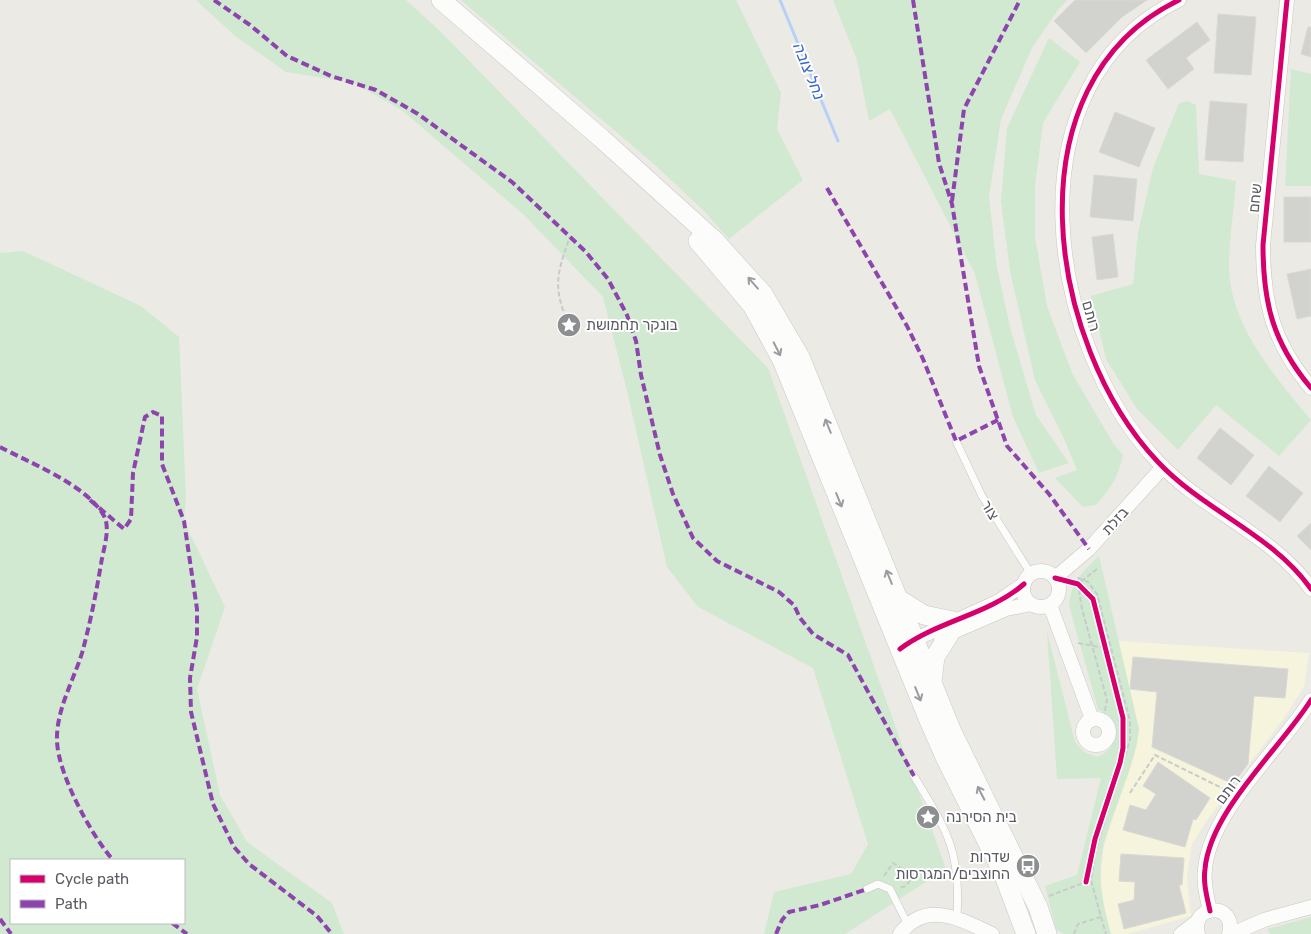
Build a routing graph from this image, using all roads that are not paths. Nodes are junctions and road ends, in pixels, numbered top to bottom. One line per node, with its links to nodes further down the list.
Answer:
1 (442, 0): 4 (main road)
2 (1179, 0): 7 (street, רותם)
3 (1287, 0): 5 (street, שחם)
4 (602, 138): 11 (main road, one-way to 4); 15 (main road, one-way to 15)
5 (1311, 388)
6 (956, 441): 9 (lane, צור)
7 (1163, 466): 8 (street, בזלת); 10 (street, רותם)
8 (1058, 575): 9 (street); 13 (street)
9 (1027, 579): 12 (street); 14 (street)
10 (1311, 589)
11 (897, 598): 14 (main road); 15 (main road)
12 (1031, 604): 13 (street); 14 (street)
13 (1050, 605): 18 (street)
14 (952, 627): 15 (street); 16 (main road)
15 (910, 645): 16 (main road); 21 (main road, one-way to 21)
16 (932, 685): 21 (main road, one-way to 16)
17 (1311, 700): 23 (street, רותם)
18 (1098, 720)
19 (914, 776): 24 (lane)
20 (867, 889): 28 (lane)
21 (1027, 907): 30 (main road); 31 (main road); 32 (main road)
22 (1311, 907): 26 (street)
23 (1210, 910): 25 (street); 27 (street)
24 (957, 917): 28 (street); 29 (street)
25 (1228, 917): 26 (street); 34 (street)
26 (1264, 920): 34 (street)
27 (1198, 928): 33 (street)
28 (904, 930)
29 (986, 932)
30 (1048, 933)
31 (1013, 934)
32 (1026, 934)
33 (1181, 934)
34 (1231, 934)

